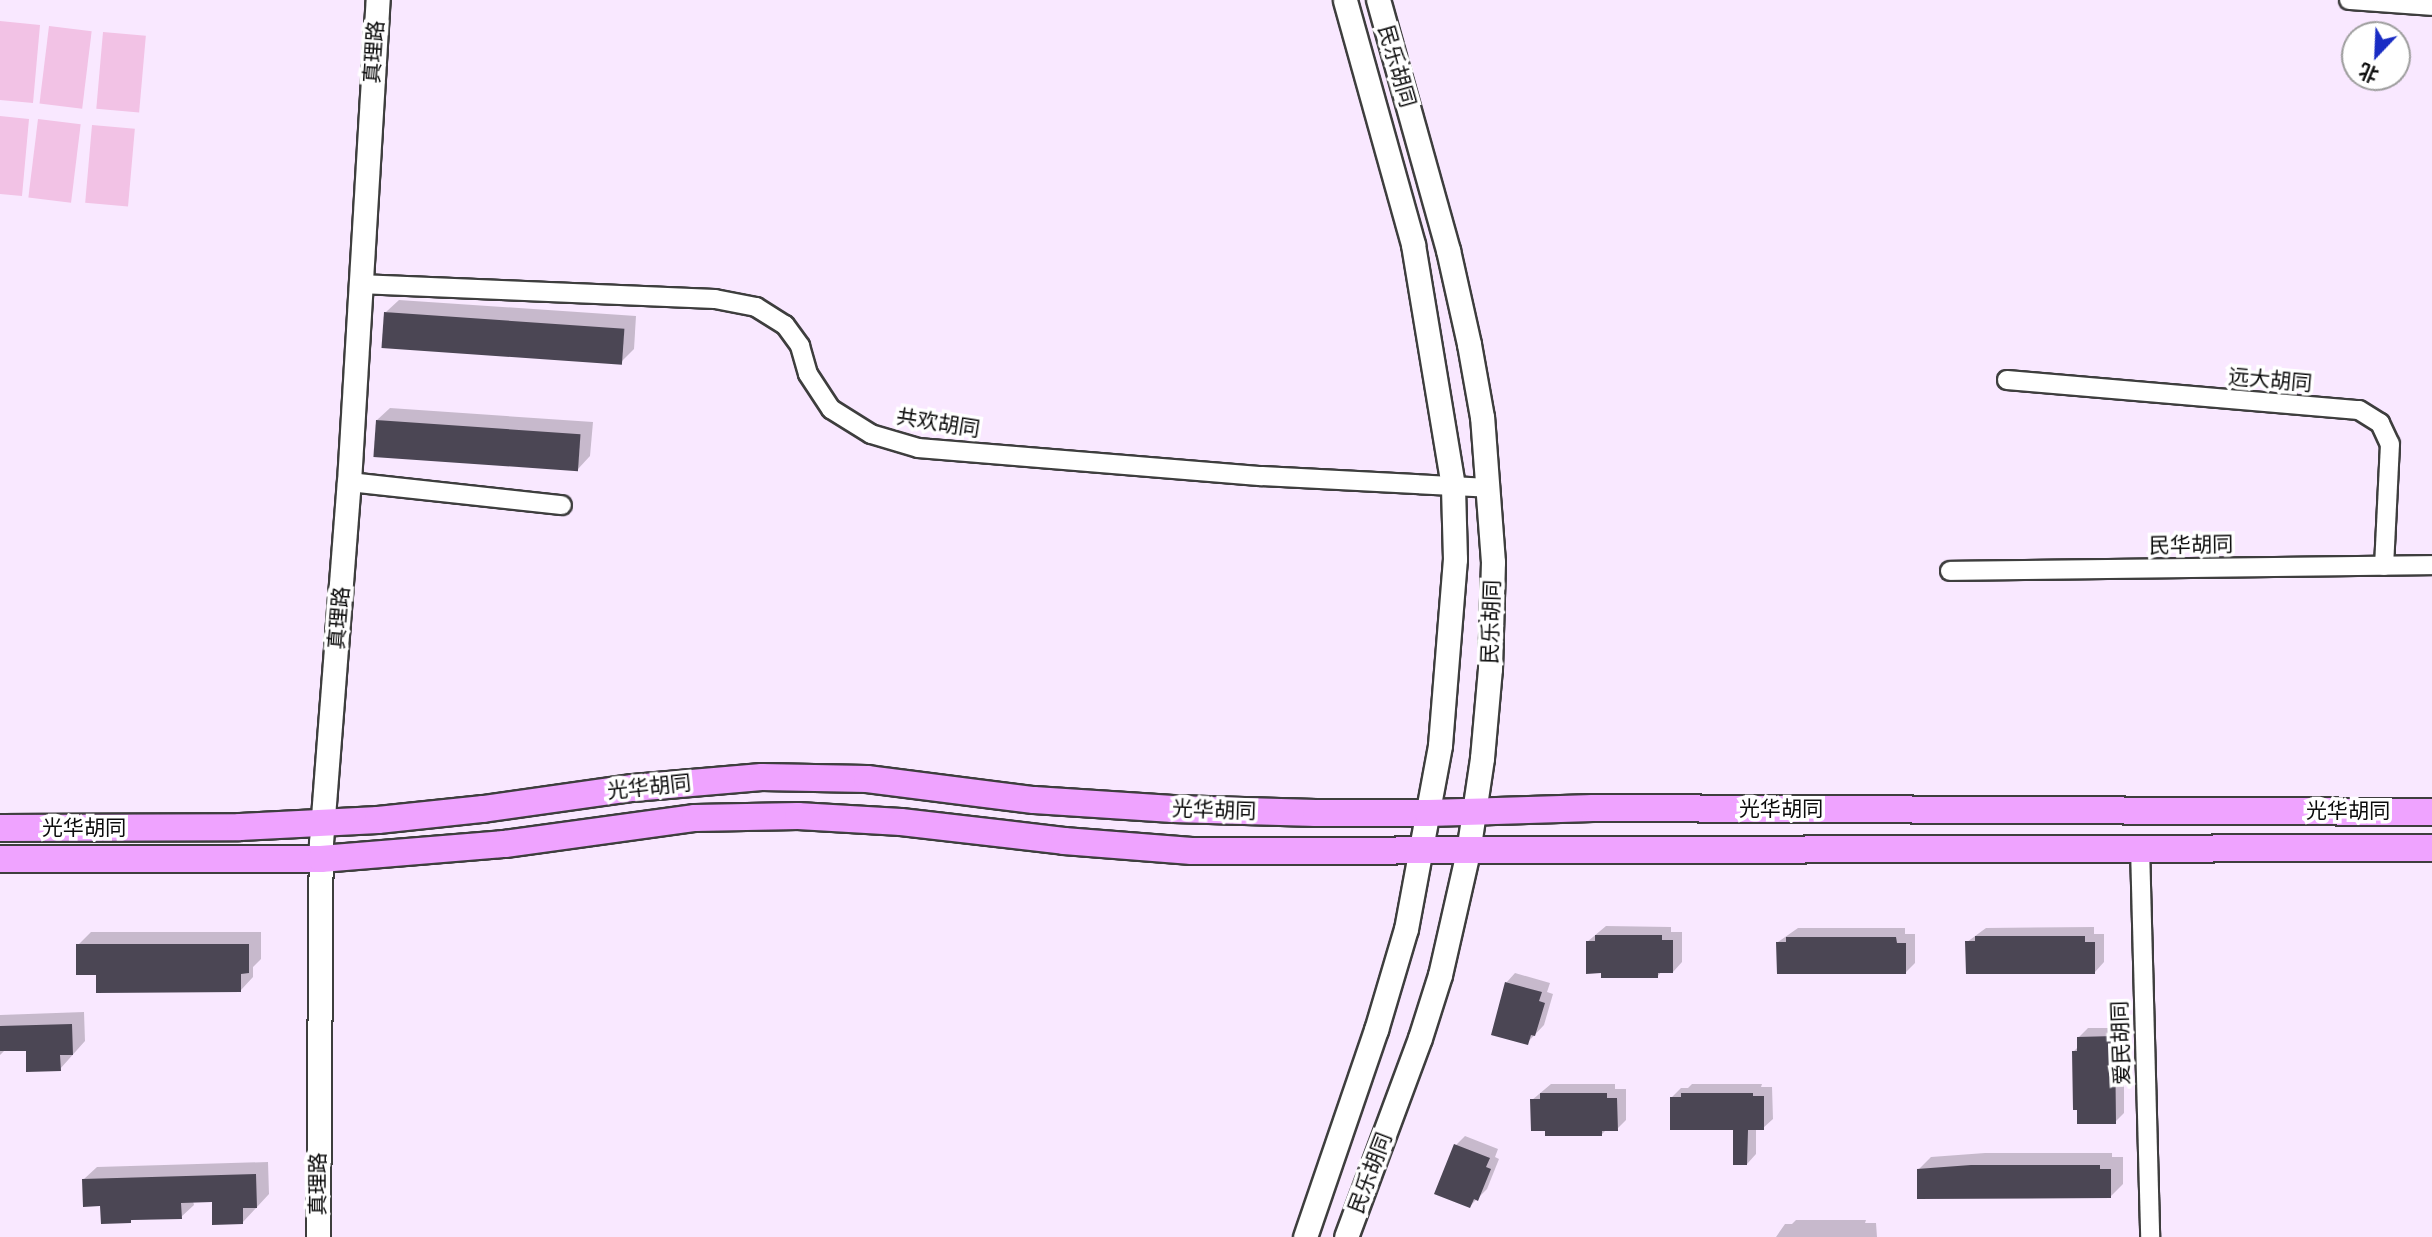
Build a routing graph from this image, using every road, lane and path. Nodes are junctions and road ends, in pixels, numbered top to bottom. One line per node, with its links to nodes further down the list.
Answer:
1 (378, 0): 6 (street, 真理路)
2 (1345, 0): 9 (street, 民乐胡同)
3 (1378, 0): 10 (street, 民乐胡同)
4 (2349, 0): 5 (street)
5 (2432, 6)
6 (359, 284): 8 (street, 真理路); 9 (street, 共欢胡同)
7 (2007, 380): 13 (street, 远大胡同)
8 (349, 482): 11 (street); 18 (street, 真理路)
9 (1453, 486): 10 (street, 共欢胡同); 17 (street, 民乐胡同)
10 (1489, 488): 15 (street, 民乐胡同)
11 (562, 505)
12 (2432, 565): 13 (street, 民华胡同)
13 (2384, 566): 14 (street, 民华胡同)
14 (1950, 571)
15 (1474, 812): 16 (main road, 光华胡同); 17 (main road, 光华胡同); 23 (street, 民乐胡同)
16 (2432, 812)
17 (1429, 813): 18 (main road, 光华胡同); 22 (street, 民乐胡同)
18 (323, 822): 19 (main road, 光华胡同); 25 (street, 真理路)
19 (0, 828)
20 (2140, 847): 21 (main road, 光华胡同); 23 (main road, 光华胡同); 29 (street, 爱民胡同)
21 (2432, 848)
22 (1422, 852): 23 (main road, 光华胡同); 25 (main road, 光华胡同); 27 (street, 民乐胡同)
23 (1468, 852): 28 (street, 民乐胡同)
24 (0, 859): 25 (main road, 光华胡同)
25 (321, 859): 26 (street, 真理路)
26 (318, 1237)
27 (1305, 1237)
28 (1346, 1237)
29 (2150, 1237)

